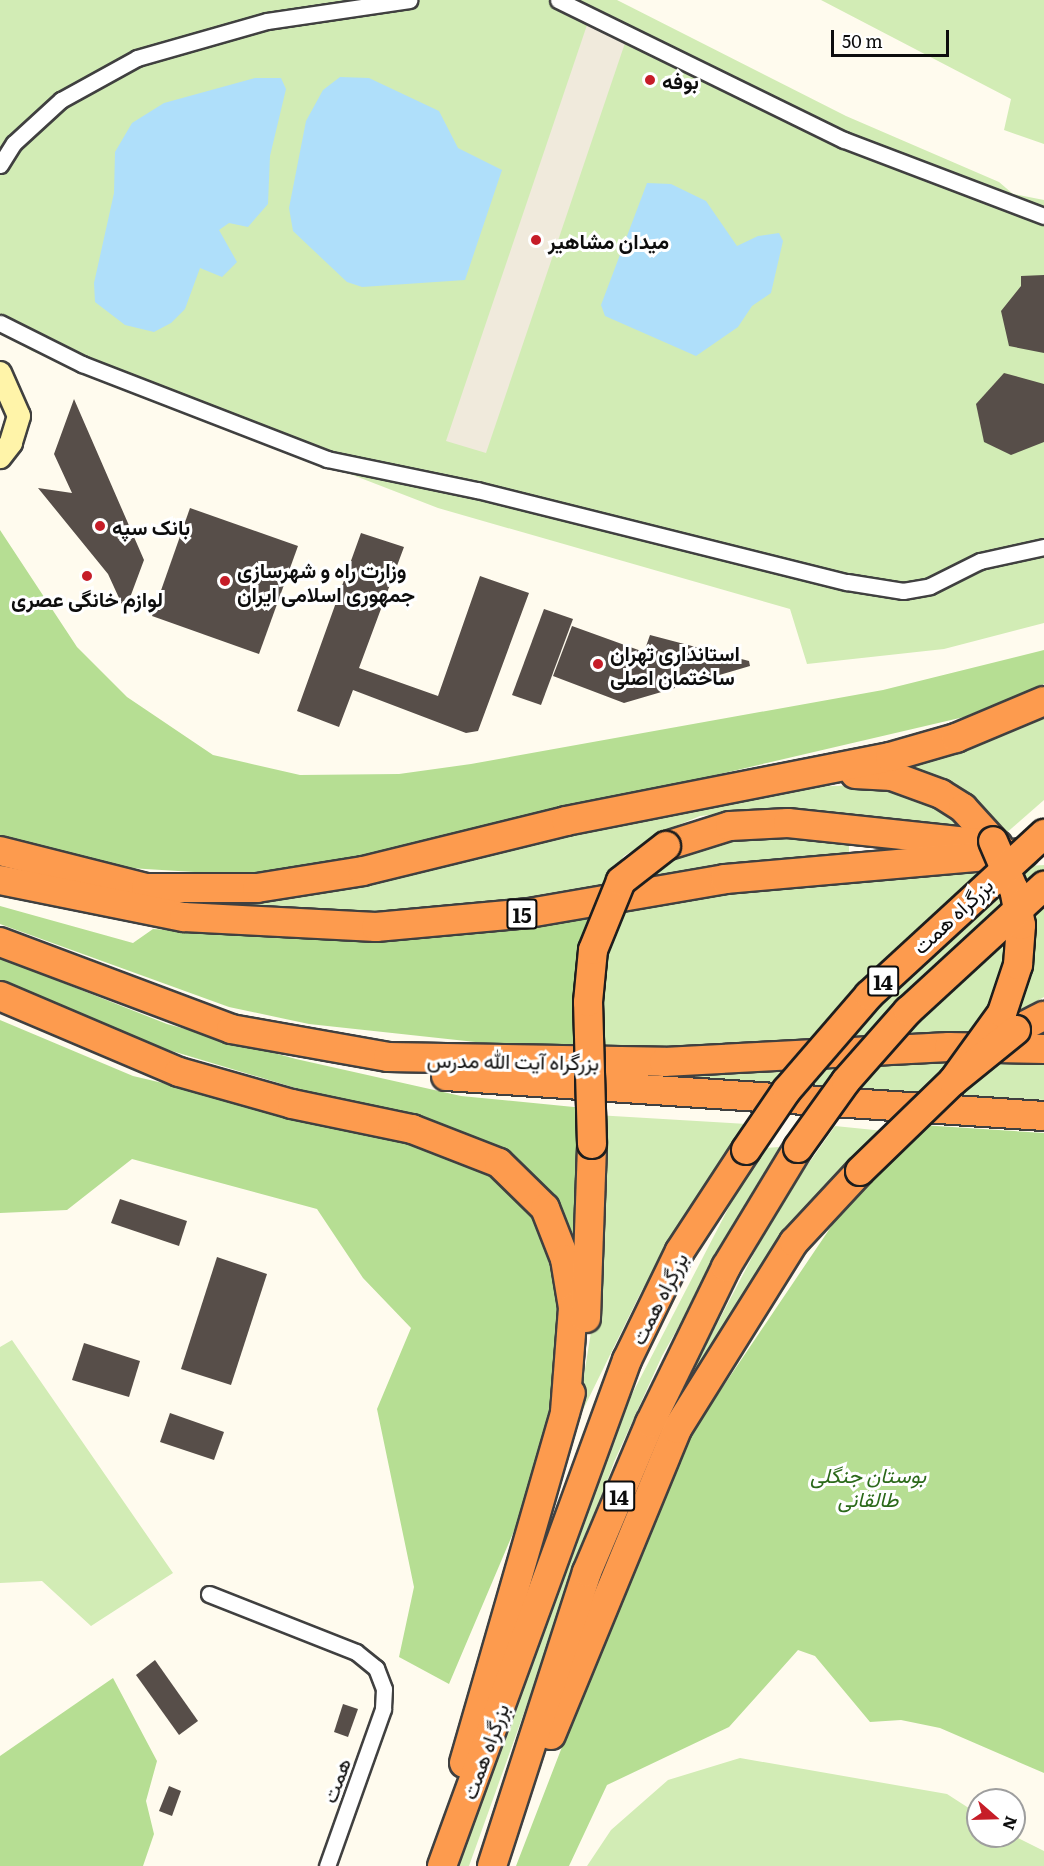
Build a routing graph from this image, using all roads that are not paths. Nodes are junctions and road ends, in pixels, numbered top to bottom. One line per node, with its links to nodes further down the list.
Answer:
1 (409, 0): 3 (street)
2 (558, 0): 4 (street)
3 (0, 165)
4 (1044, 216)
5 (0, 323): 8 (street)
6 (0, 373): 7 (street)
7 (0, 456)
8 (1044, 547)
9 (1044, 701): 10 (highway)
10 (824, 771): 12 (highway); 20 (highway, bridge)
11 (1042, 846): 13 (highway, 15); 22 (highway, bridge); 25 (highway, بزرگراه همت / 14, bridge)
12 (0, 851)
13 (0, 880)
14 (1044, 886): 24 (highway, بزرگراه همت / 14, bridge)
15 (0, 942): 19 (highway, بزرگراه آیت الله مدرس)
16 (0, 996): 22 (highway)
17 (1044, 1016): 20 (highway, bridge)
18 (1044, 1049): 19 (highway, بزرگراه آیت الله مدرس)
19 (342, 1052): 21 (highway)
20 (953, 1081): 24 (highway, bridge)
21 (1044, 1116)
22 (565, 1411): 25 (highway)
23 (209, 1594): 26 (street, همت)
24 (519, 1792): 27 (highway, بزرگراه همت / 14)
25 (444, 1862)
26 (327, 1866)
27 (492, 1866)

